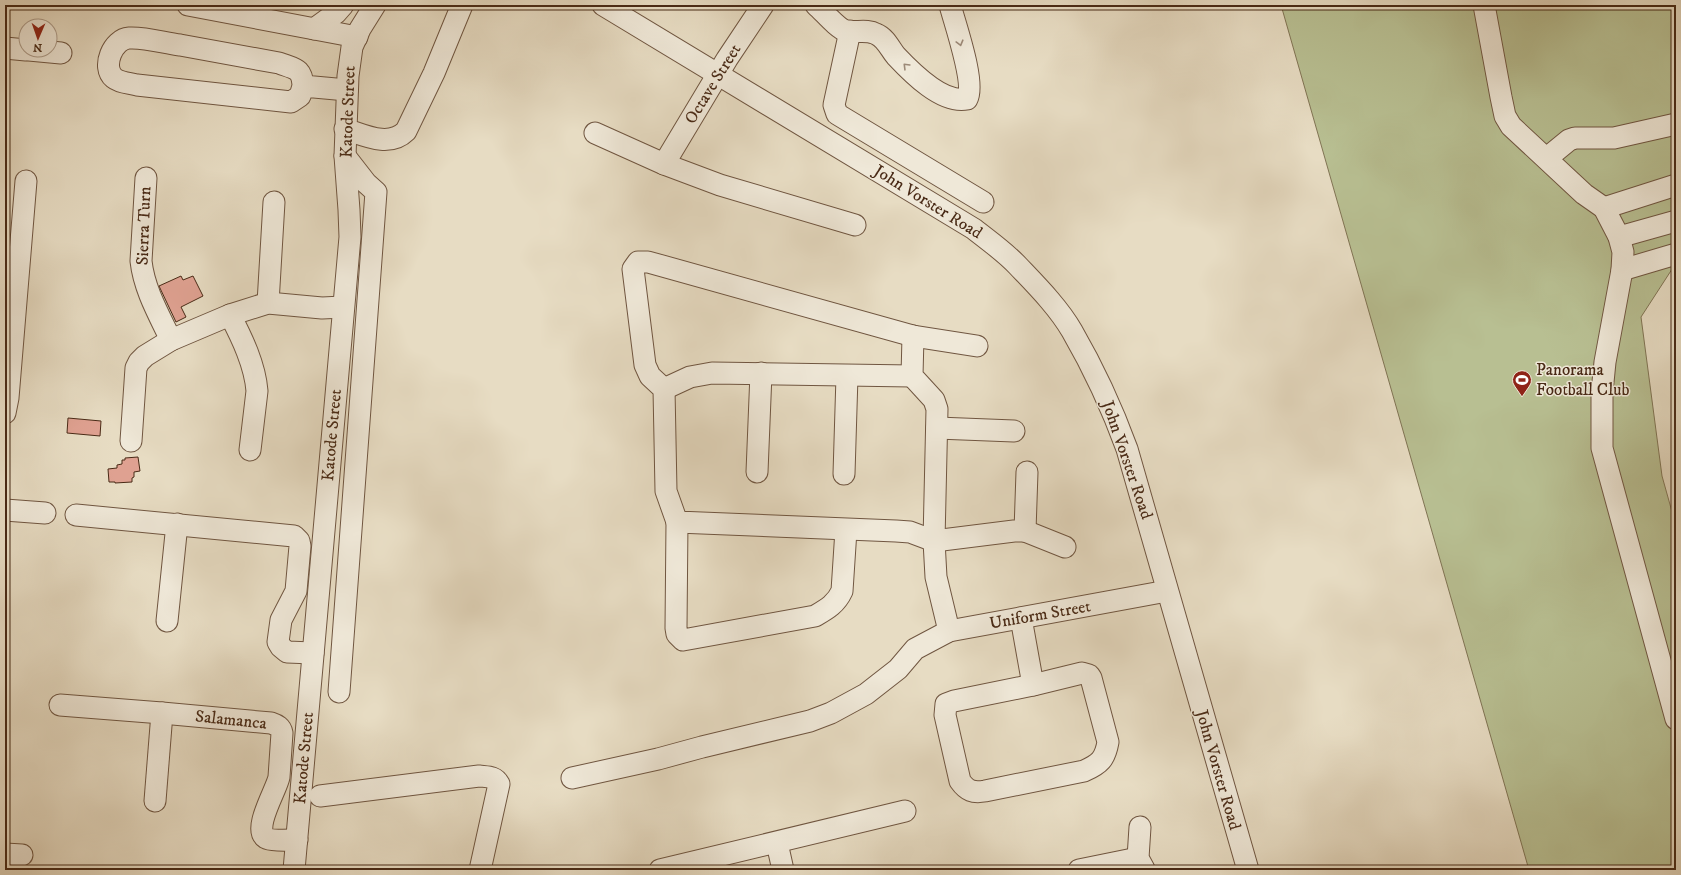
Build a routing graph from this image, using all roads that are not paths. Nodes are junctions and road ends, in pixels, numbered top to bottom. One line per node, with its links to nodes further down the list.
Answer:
1 (188, 5): 10 (street)
2 (343, 5): 11 (street)
3 (375, 5): 13 (street, Katode Street)
4 (462, 5): 22 (street)
5 (603, 5): 18 (street, John Vorster Road)
6 (763, 5): 18 (street, Octave Street)
7 (816, 5): 12 (street)
8 (950, 5): 12 (street, one-way to 12)
9 (1484, 5): 25 (street)
10 (249, 10): 11 (street)
11 (314, 29): 13 (street)
12 (850, 31): 31 (street)
13 (357, 37): 20 (street, Katode Street)
14 (5, 48): 15 (street)
15 (18, 49)
16 (58, 53): 17 (street)
17 (61, 53)
18 (718, 74): 26 (street, Octave Street); 66 (street, John Vorster Road)
19 (303, 86): 19 (street); 20 (street)
20 (347, 90): 22 (street, Katode Street)
21 (1676, 124): 25 (street)
22 (345, 129): 24 (street, Katode Street)
23 (595, 133): 26 (street)
24 (345, 156): 40 (street, Katode Street); 70 (street)
25 (1547, 158): 32 (street)
26 (664, 164): 34 (street)
27 (146, 178): 43 (street, Sierra Turn)
28 (26, 181): 38 (street)
29 (1676, 185): 32 (street)
30 (274, 202): 39 (street)
31 (983, 202)
32 (1604, 208): 35 (street)
33 (1676, 221): 35 (street)
34 (855, 225)
35 (1619, 237): 37 (street)
36 (1676, 254): 37 (street)
37 (1622, 270): 76 (street)
38 (10, 295): 49 (street)
39 (268, 303): 40 (street); 41 (street)
40 (343, 307): 71 (street, Katode Street)
41 (230, 315): 43 (street); 53 (street)
42 (913, 336): 44 (street); 47 (street); 48 (street)
43 (171, 340): 52 (street)
44 (977, 346)
45 (761, 373): 46 (street); 48 (street); 54 (street)
46 (847, 376): 47 (street); 56 (street)
47 (912, 376): 50 (street)
48 (664, 389): 60 (street)
49 (6, 406)
50 (937, 428): 51 (street); 64 (street)
51 (1014, 431)
52 (131, 441)
53 (250, 450)
54 (757, 472)
55 (1027, 472): 63 (street)
56 (844, 474)
57 (5, 510): 58 (street)
58 (45, 513)
59 (76, 515): 61 (street)
60 (677, 522): 62 (street); 62 (street)
61 (177, 524): 68 (street); 71 (street)
62 (846, 530): 64 (street)
63 (1026, 531): 64 (street); 65 (street)
64 (934, 541): 69 (street)
65 (1065, 547)
66 (1167, 591): 67 (street, Uniform Street); 90 (street, John Vorster Road)
67 (1021, 618): 69 (street, Uniform Street); 72 (street)
68 (167, 621)
69 (949, 631): 77 (street, Uniform Street)
70 (342, 648): 71 (street); 73 (street)
71 (314, 649): 82 (street, Katode Street)
72 (1032, 686): 72 (street)
73 (339, 692)
74 (60, 705): 75 (street, Salamanca)
75 (162, 713): 79 (street); 82 (street, Salamanca)
76 (1676, 719)
77 (572, 778)
78 (320, 796): 87 (street)
79 (155, 801)
80 (906, 811): 83 (street)
81 (1140, 827): 84 (street)
82 (297, 840): 86 (street, Katode Street)
83 (777, 843): 85 (street); 88 (street)
84 (1141, 864): 89 (street)
85 (782, 869)
86 (294, 870)
87 (480, 870)
88 (660, 870)
89 (1078, 870)
90 (1248, 870)

